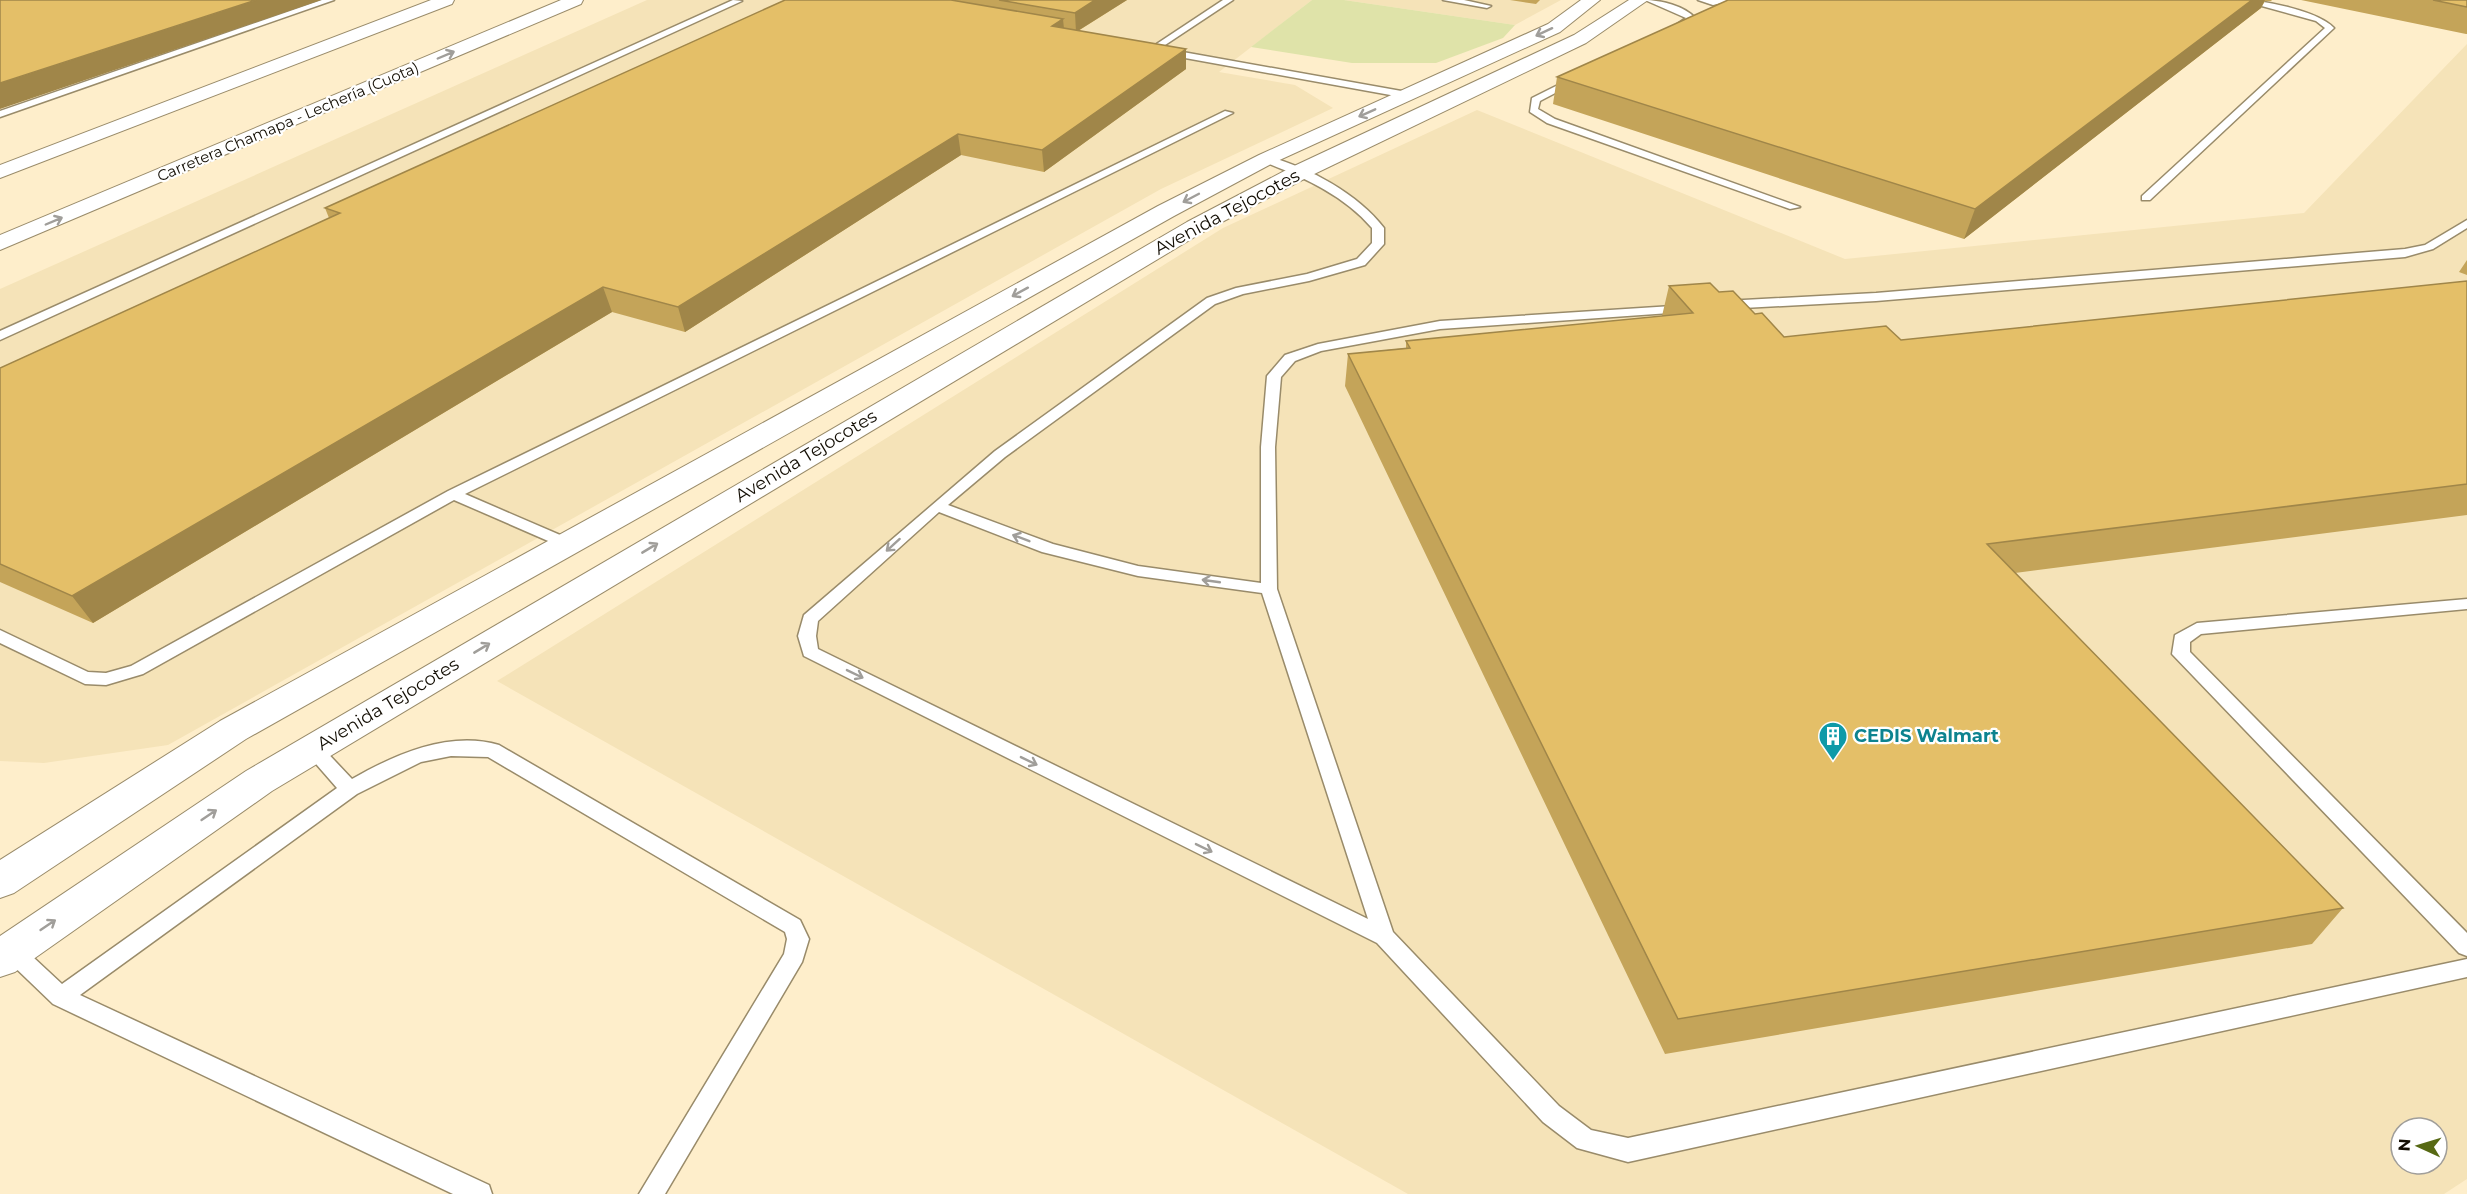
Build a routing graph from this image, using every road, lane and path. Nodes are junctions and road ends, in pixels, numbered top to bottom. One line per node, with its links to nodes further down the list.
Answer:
1 (330, 0): 22 (lane)
2 (422, 0): 24 (main road)
3 (446, 0): 25 (main road)
4 (538, 0): 30 (main road, Carretera Chamapa - Lechería (Cuota))
5 (575, 0): 31 (main road, Carretera Chamapa - Lechería (Cuota), one-way to 5)
6 (1228, 0): 18 (lane)
7 (1447, 0): 15 (lane)
8 (1592, 0): 20 (main road, Avenida Tejocotes, one-way to 20)
9 (1640, 0): 26 (main road, Avenida Tejocotes)
10 (1649, 0): 16 (lane)
11 (1702, 0): 12 (lane)
12 (1730, 0)
13 (2244, 0): 27 (lane)
14 (738, 1): 32 (lane)
15 (1487, 6)
16 (1666, 34)
17 (1142, 48): 18 (lane)
18 (1154, 50): 20 (lane)
19 (1582, 76): 28 (lane)
20 (1407, 95): 23 (main road, Avenida Tejocotes, one-way to 23)
21 (1228, 113): 33 (lane)
22 (0, 114)
23 (1266, 159): 26 (lane); 35 (main road, Avenida Tejocotes, one-way to 35)
24 (0, 160)
25 (0, 172)
26 (1300, 172): 34 (lane); 39 (main road, Avenida Tejocotes, one-way to 26)
27 (2146, 198)
28 (1794, 207)
29 (2467, 223): 36 (lane)
30 (0, 225)
31 (0, 243)
32 (0, 336)
33 (453, 494): 35 (lane); 38 (lane)
34 (937, 506): 36 (lane, one-way to 34); 42 (lane, one-way to 42)
35 (568, 544): 41 (main road, Avenida Tejocotes)
36 (1269, 589): 42 (lane)
37 (2467, 604): 43 (lane)
38 (0, 636)
39 (312, 749): 40 (lane); 44 (main road, Avenida Tejocotes, one-way to 39)
40 (350, 789): 46 (lane); 48 (lane)
41 (0, 881)
42 (1384, 938): 45 (lane)
43 (2467, 947)
44 (6, 955): 46 (lane)
45 (2467, 968)
46 (61, 998): 47 (lane)
47 (480, 1194)
48 (651, 1194)

